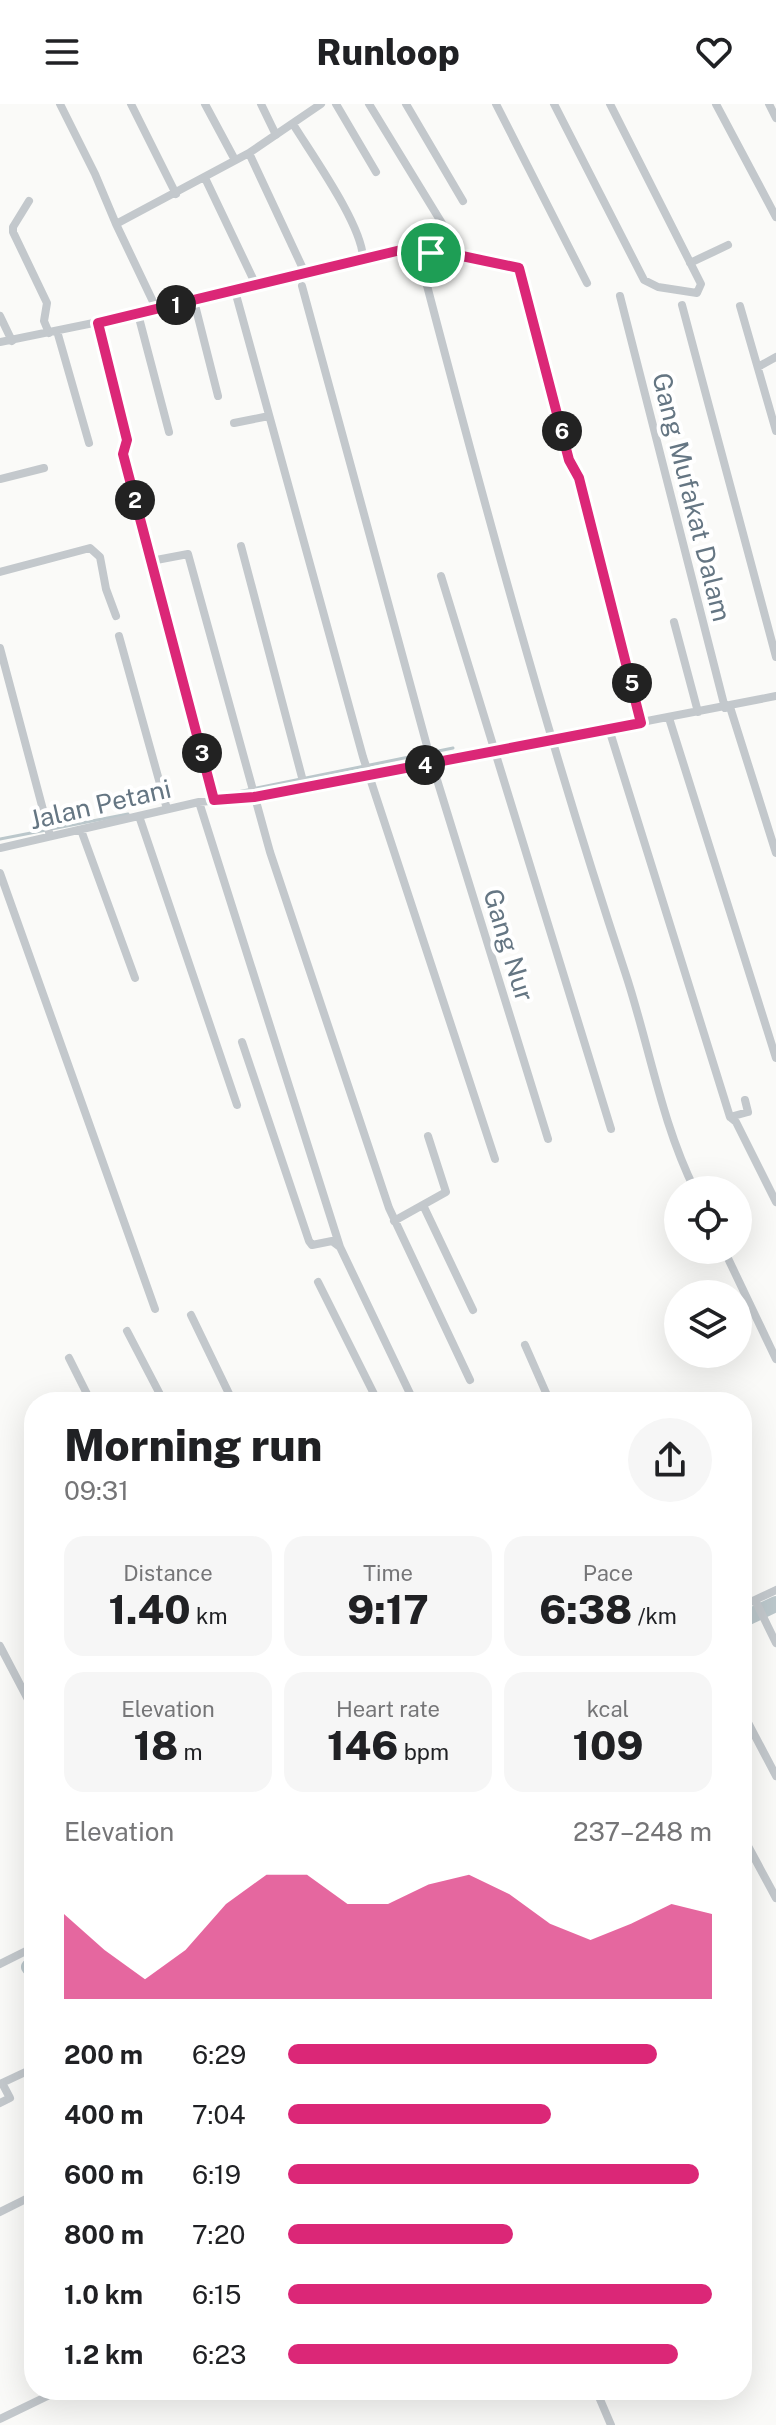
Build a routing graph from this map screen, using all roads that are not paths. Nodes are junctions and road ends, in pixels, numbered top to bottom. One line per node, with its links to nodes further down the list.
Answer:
1 (60, 104): 25 (street)
2 (131, 104): 21 (street)
3 (205, 104): 18 (street)
4 (261, 104): 16 (street)
5 (321, 104): 15 (street)
6 (336, 104): 19 (street)
7 (369, 104): 28 (street)
8 (406, 104): 23 (street)
9 (496, 104): 32 (street)
10 (554, 104): 30 (street)
11 (610, 104): 30 (street)
12 (716, 104): 24 (street)
13 (769, 104): 14 (street)
14 (776, 118)
15 (293, 124): 16 (street); 29 (street)
16 (276, 135): 17 (street)
17 (249, 153): 18 (street); 31 (street)
18 (235, 160): 20 (street)
19 (376, 172)
20 (205, 178): 21 (street); 33 (street)
21 (176, 194): 25 (street)
22 (29, 201): 44 (street)
23 (463, 201)
24 (776, 217)
25 (116, 224): 40 (street)
26 (728, 245): 30 (street)
27 (418, 251): 28 (street); 29 (street); 72 (street)
28 (462, 256): 70 (street)
29 (363, 259): 31 (street)
30 (690, 263)
31 (305, 273): 33 (street)
32 (587, 283)
33 (256, 285): 35 (street)
34 (302, 286): 74 (street, Gang Nur)
35 (235, 291): 37 (street); 50 (street)
36 (620, 296): 67 (street, Gang Mufakat Dalam)
37 (194, 301): 40 (street); 49 (street)
38 (682, 305): 65 (street)
39 (740, 306): 48 (street)
40 (157, 310): 41 (street)
41 (138, 314): 43 (street); 53 (street)
42 (0, 316): 45 (street)
43 (98, 323): 44 (street); 58 (street)
44 (53, 332): 45 (street); 54 (street)
45 (12, 341): 46 (street)
46 (0, 342)
47 (776, 357): 48 (street)
48 (758, 367): 52 (street)
49 (218, 396)
50 (269, 416): 51 (street); 75 (street)
51 (234, 423)
52 (776, 431)
53 (169, 432)
54 (89, 443)
55 (44, 468): 56 (street)
56 (0, 479)
57 (241, 546): 76 (street)
58 (151, 561): 77 (street); 78 (street)
59 (0, 572): 61 (street)
60 (441, 576): 73 (street)
61 (116, 616)
62 (674, 622): 68 (street)
63 (119, 636): 80 (street)
64 (0, 648): 82 (street)
65 (776, 657)
66 (776, 696): 67 (street, Jalan Petani)
67 (728, 707): 68 (street, Jalan Petani); 85 (street, Gang Mufakat Dalam)
68 (698, 712): 69 (street, Jalan Petani)
69 (669, 718): 70 (street, Jalan Petani); 89 (street)
70 (641, 723): 71 (street, Jalan Petani)
71 (609, 729): 72 (street, Jalan Petani); 92 (street)
72 (551, 740): 73 (street, Jalan Petani); 97 (street)
73 (493, 751): 74 (street, Jalan Petani); 93 (street)
74 (431, 760): 75 (street, Jalan Petani); 95 (street, Gang Nur)
75 (367, 771): 76 (street, Jalan Petani); 96 (street)
76 (303, 780): 78 (street, Jalan Petani)
77 (214, 796): 78 (street, Jalan Petani); 79 (street, Jalan Petani)
78 (254, 797): 100 (street)
79 (199, 802): 80 (street, Jalan Petani); 101 (street)
80 (167, 809): 81 (street, Jalan Petani)
81 (139, 816): 83 (street, Jalan Petani); 91 (street)
82 (49, 829): 83 (street, Jalan Petani); 84 (street, Jalan Petani)
83 (81, 830): 87 (street)
84 (0, 848)
85 (776, 853)
86 (0, 873): 104 (street)
87 (135, 978)
88 (242, 1042): 101 (street)
89 (776, 1058)
90 (745, 1100): 92 (street)
91 (237, 1105)
92 (730, 1117): 98 (street)
93 (611, 1129)
94 (428, 1136): 99 (street)
95 (548, 1139)
96 (495, 1159)
97 (688, 1176)
98 (776, 1202)
99 (423, 1205): 100 (street); 105 (street)
100 (394, 1221): 111 (street)
101 (340, 1247): 116 (street)
102 (731, 1264): 110 (street)
103 (318, 1282): 115 (street)
104 (155, 1309)
105 (473, 1310)
106 (191, 1315): 114 (street)
107 (127, 1331): 113 (street)
108 (525, 1345): 117 (street)
109 (69, 1358): 112 (street)
110 (776, 1359)
111 (470, 1380)
112 (86, 1392)
113 (159, 1392)
114 (228, 1392)
115 (373, 1392)
116 (409, 1392)
117 (546, 1392)
118 (776, 1590): 120 (street)
119 (752, 1609): 120 (street)
120 (760, 1612): 121 (street); 122 (street)
121 (776, 1617)
122 (776, 1643)
123 (0, 1646): 124 (street)
124 (24, 1692)
125 (752, 1730): 126 (street)
126 (776, 1776)
127 (752, 1854): 128 (street)
128 (776, 1898)
129 (24, 1952): 130 (street)
130 (0, 1964)
131 (24, 2073): 132 (street)
132 (0, 2103)
133 (24, 2200): 134 (street)
134 (0, 2212)
135 (39, 2400): 137 (street)
136 (600, 2400): 138 (street)
137 (0, 2419)
138 (611, 2425)

